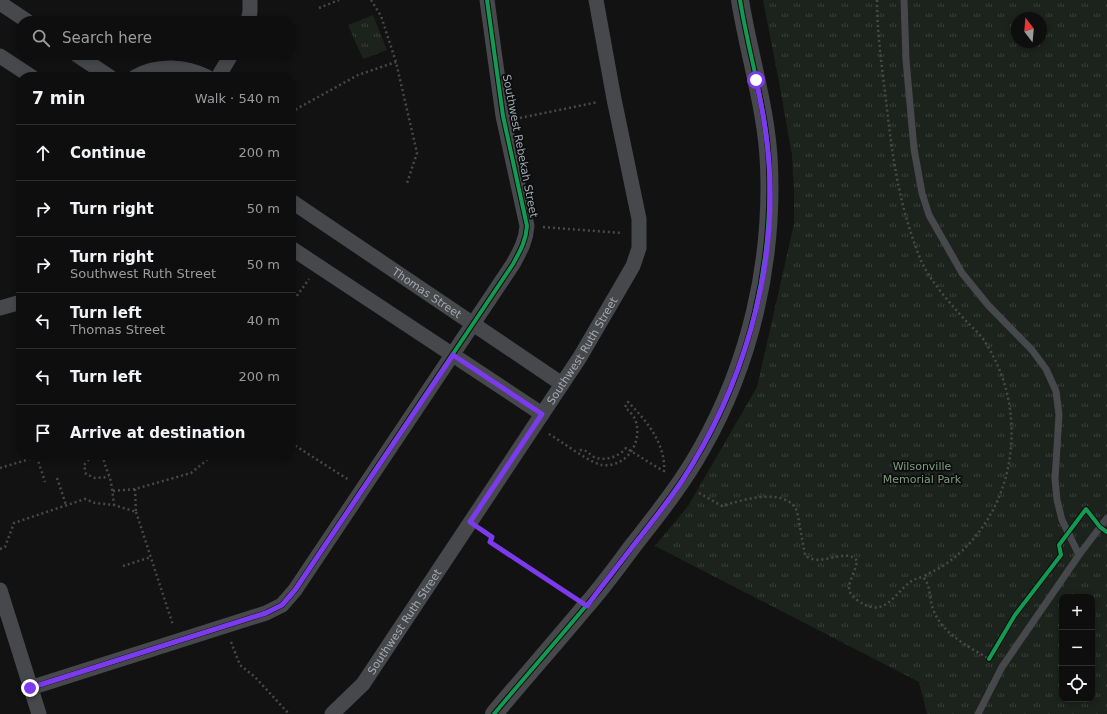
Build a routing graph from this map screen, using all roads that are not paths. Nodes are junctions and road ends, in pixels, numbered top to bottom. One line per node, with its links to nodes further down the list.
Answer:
1 (250, 0): 8 (street)
2 (487, 0): 21 (street, Southwest Rebekah Street)
3 (596, 0): 23 (street, Southwest Ruth Street)
4 (740, 0): 31 (street)
5 (904, 0): 26 (lane)
6 (0, 3): 7 (street)
7 (20, 16)
8 (249, 16)
9 (0, 56): 12 (street)
10 (84, 60): 13 (street)
11 (228, 60): 16 (street)
12 (24, 72)
13 (102, 72)
14 (148, 72): 15 (street)
15 (198, 72)
16 (221, 72)
17 (296, 204): 21 (street, Thomas Street)
18 (296, 251): 22 (street)
19 (16, 303): 20 (street)
20 (0, 308)
21 (473, 324): 22 (street, Southwest Rebekah Street); 23 (street, Thomas Street)
22 (453, 355): 24 (street); 28 (street, Southwest Rebekah Street)
23 (562, 384): 24 (street, Southwest Ruth Street)
24 (542, 414): 30 (street, Southwest Ruth Street)
25 (1107, 518): 26 (lane)
26 (1079, 555): 32 (lane)
27 (0, 590): 28 (street)
28 (30, 688): 29 (street)
29 (39, 714)
30 (332, 714)
31 (494, 714)
32 (978, 714)

